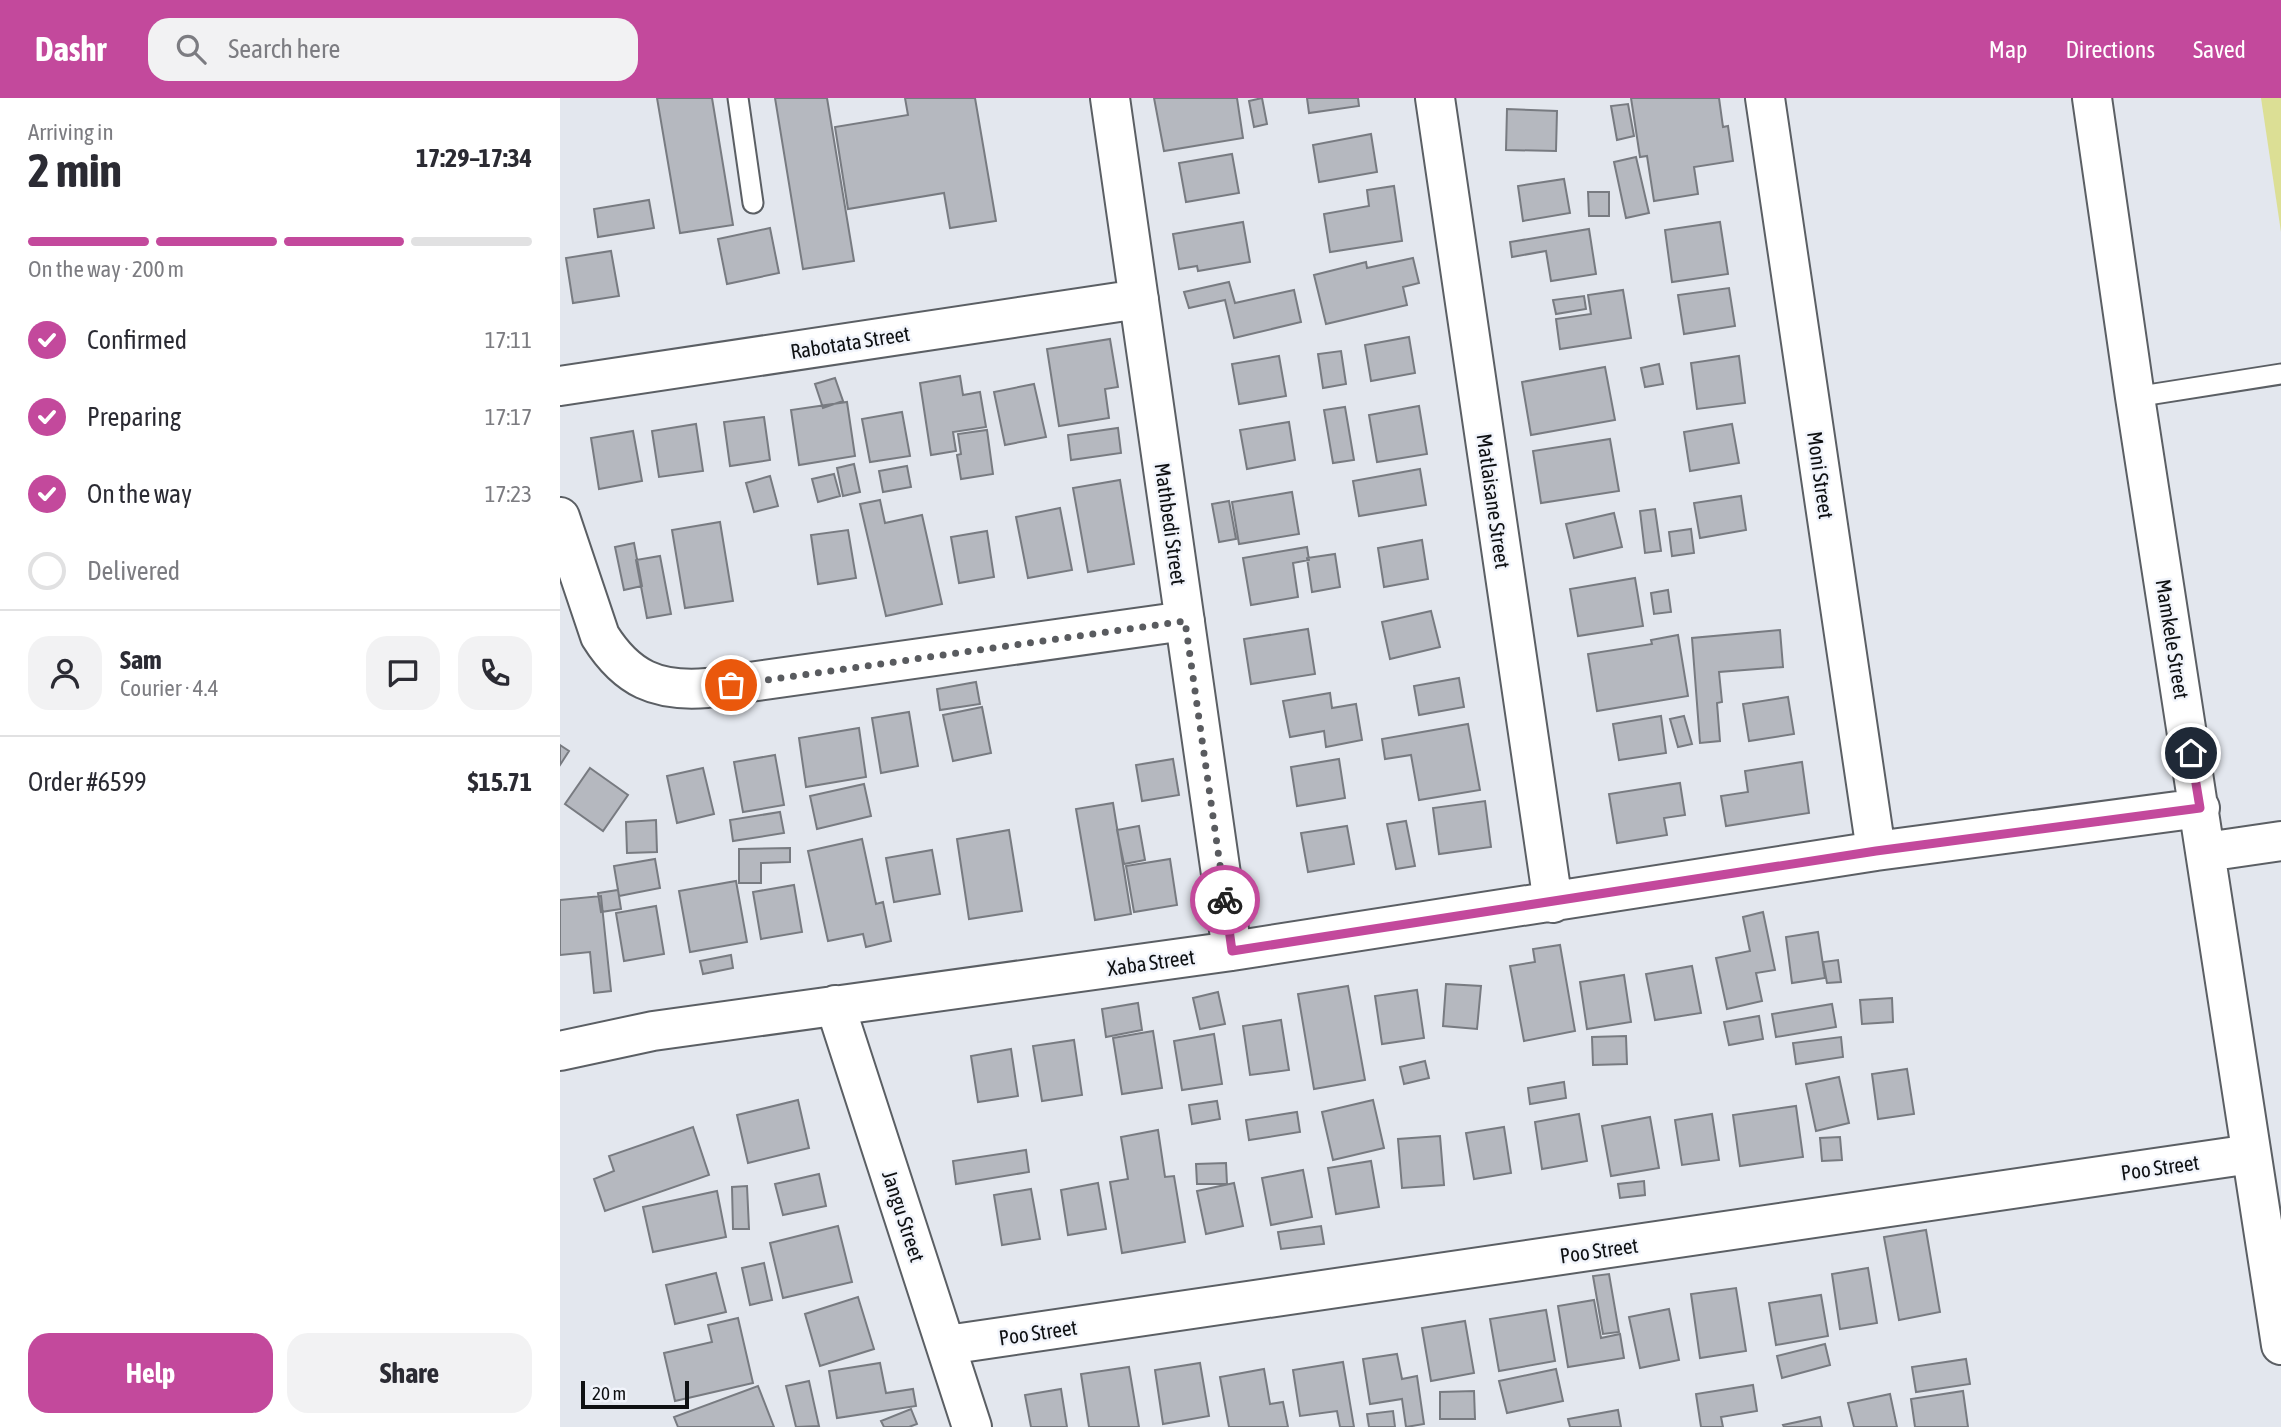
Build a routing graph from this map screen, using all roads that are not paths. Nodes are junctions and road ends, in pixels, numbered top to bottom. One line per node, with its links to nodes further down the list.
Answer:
1 (738, 98): 6 (lane)
2 (1110, 98): 7 (street, Mathbedi Street)
3 (1435, 98): 17 (street, Matlaisane Street)
4 (1765, 98): 15 (street, Moni Street)
5 (2092, 98): 10 (street, Mamkele Street)
6 (753, 203)
7 (1139, 299): 9 (street, Rabotata Street); 12 (street, Mathbedi Street)
8 (2281, 374): 10 (lane)
9 (560, 386)
10 (2135, 397): 13 (street, Mamkele Street)
11 (560, 516): 12 (street)
12 (1185, 621): 18 (street, Mathbedi Street)
13 (2200, 808): 15 (street, Xaba Street); 16 (street, Mamkele Street)
14 (2281, 841): 16 (street)
15 (1876, 851): 17 (street, Xaba Street)
16 (2206, 852): 21 (street, Mamkele Street)
17 (1553, 903): 18 (street, Xaba Street)
18 (1232, 951): 19 (street, Xaba Street)
19 (835, 1005): 20 (street, Xaba Street); 22 (street, Jangu Street)
20 (560, 1051)
21 (2250, 1154): 22 (street, Poo Street); 23 (street, Mamkele Street)
22 (947, 1345): 24 (street, Jangu Street)
23 (2281, 1345)
24 (972, 1427)

